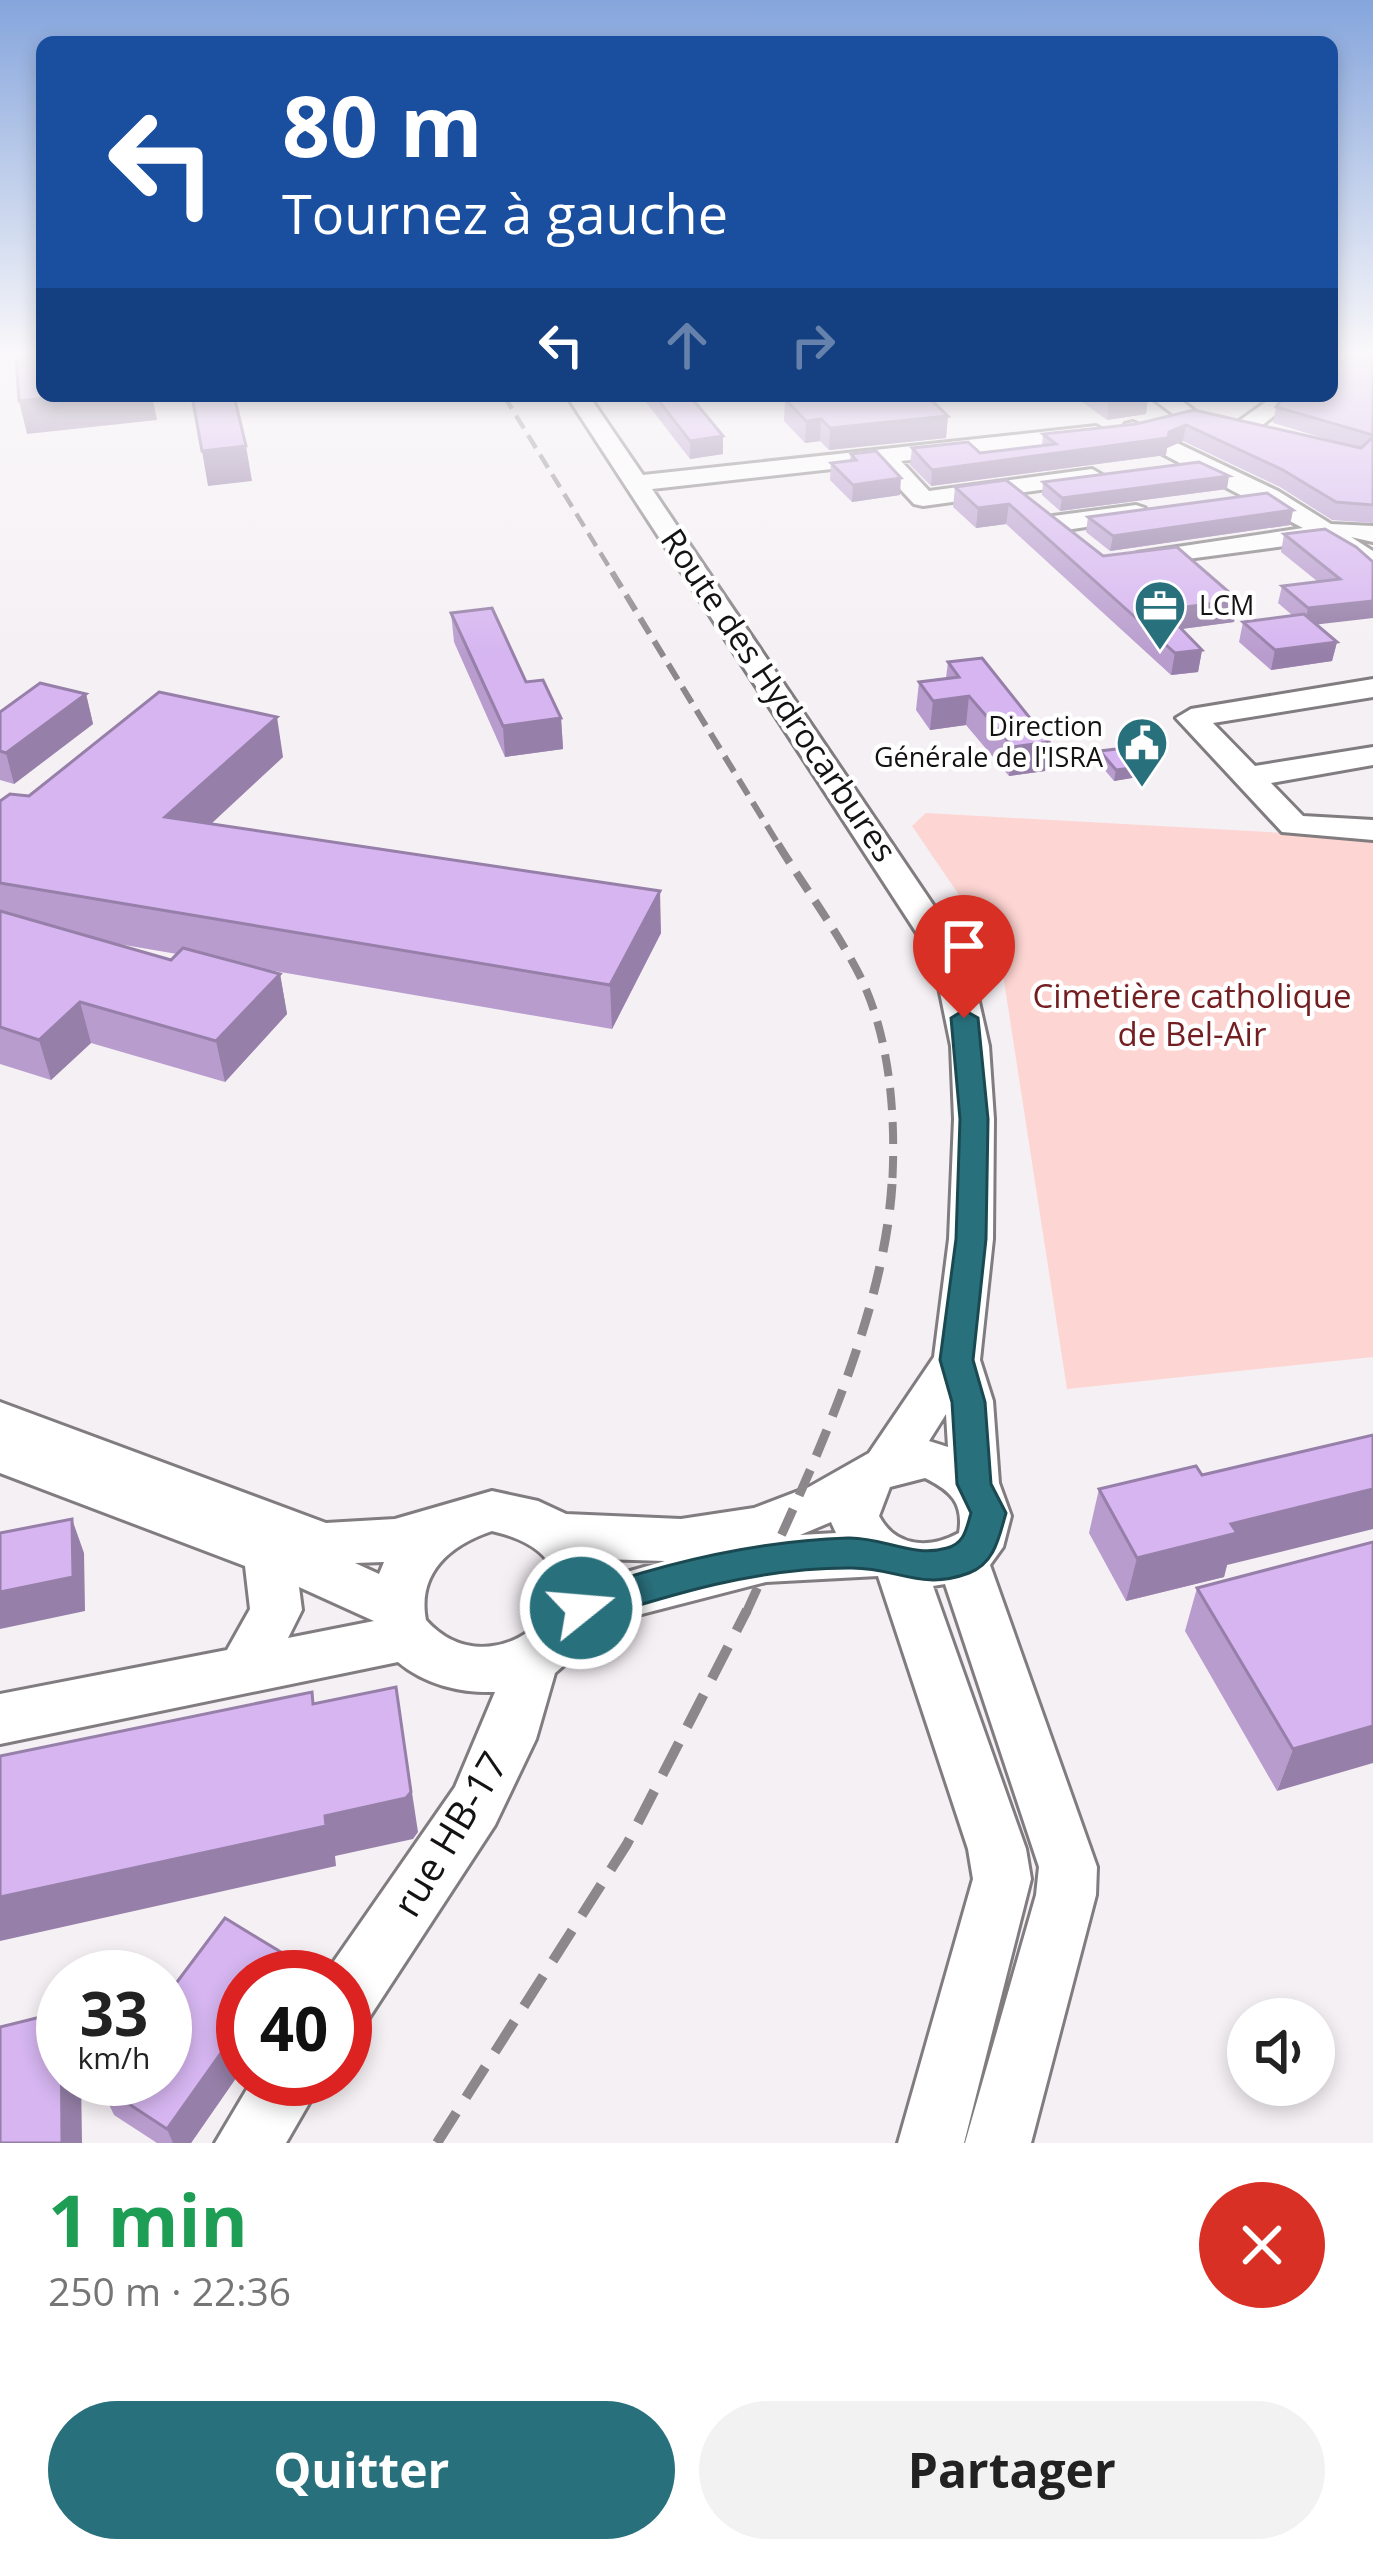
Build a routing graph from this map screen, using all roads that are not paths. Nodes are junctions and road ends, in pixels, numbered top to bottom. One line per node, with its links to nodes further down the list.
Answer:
1 (618, 456): 8 (street, Route des Hydrocarbures)
2 (883, 456): 8 (street); 9 (street)
3 (1188, 456): 5 (street)
4 (1323, 456): 6 (street)
5 (1200, 462): 9 (street); 10 (street)
6 (1354, 466): 7 (street)
7 (1373, 480)
8 (636, 483): 23 (street, Route des Hydrocarbures)
9 (1010, 487): 13 (street)
10 (1268, 496): 11 (street); 14 (street)
11 (1225, 501)
12 (1160, 510): 13 (street)
13 (1052, 524): 16 (street)
14 (1334, 533): 15 (street); 17 (street); 18 (street)
15 (1373, 534)
16 (1081, 549)
17 (1373, 562)
18 (1107, 565)
19 (1373, 688): 21 (street)
20 (1369, 761): 21 (street)
21 (1248, 777): 22 (street)
22 (1373, 830)
23 (956, 1360): 26 (street, Route des Hydrocarbures); 27 (street, Route des Hydrocarbures)
24 (0, 1421): 28 (street)
25 (0, 1453): 28 (street)
26 (876, 1472): 27 (street); 30 (street); 32 (street)
27 (974, 1484): 33 (street)
28 (216, 1522): 29 (street); 31 (street)
29 (442, 1525): 30 (street); 35 (street)
30 (561, 1534): 34 (street)
31 (269, 1555): 35 (street); 37 (street)
32 (891, 1560): 33 (street); 34 (street); 42 (street)
33 (963, 1560): 43 (street)
34 (581, 1608): 36 (street)
35 (404, 1622): 36 (street); 37 (street)
36 (532, 1659): 39 (street, rue HB-17)
37 (245, 1670): 38 (street)
38 (0, 1719)
39 (372, 1959)
40 (273, 2106): 41 (street)
41 (248, 2143)
42 (932, 2143)
43 (998, 2143)

